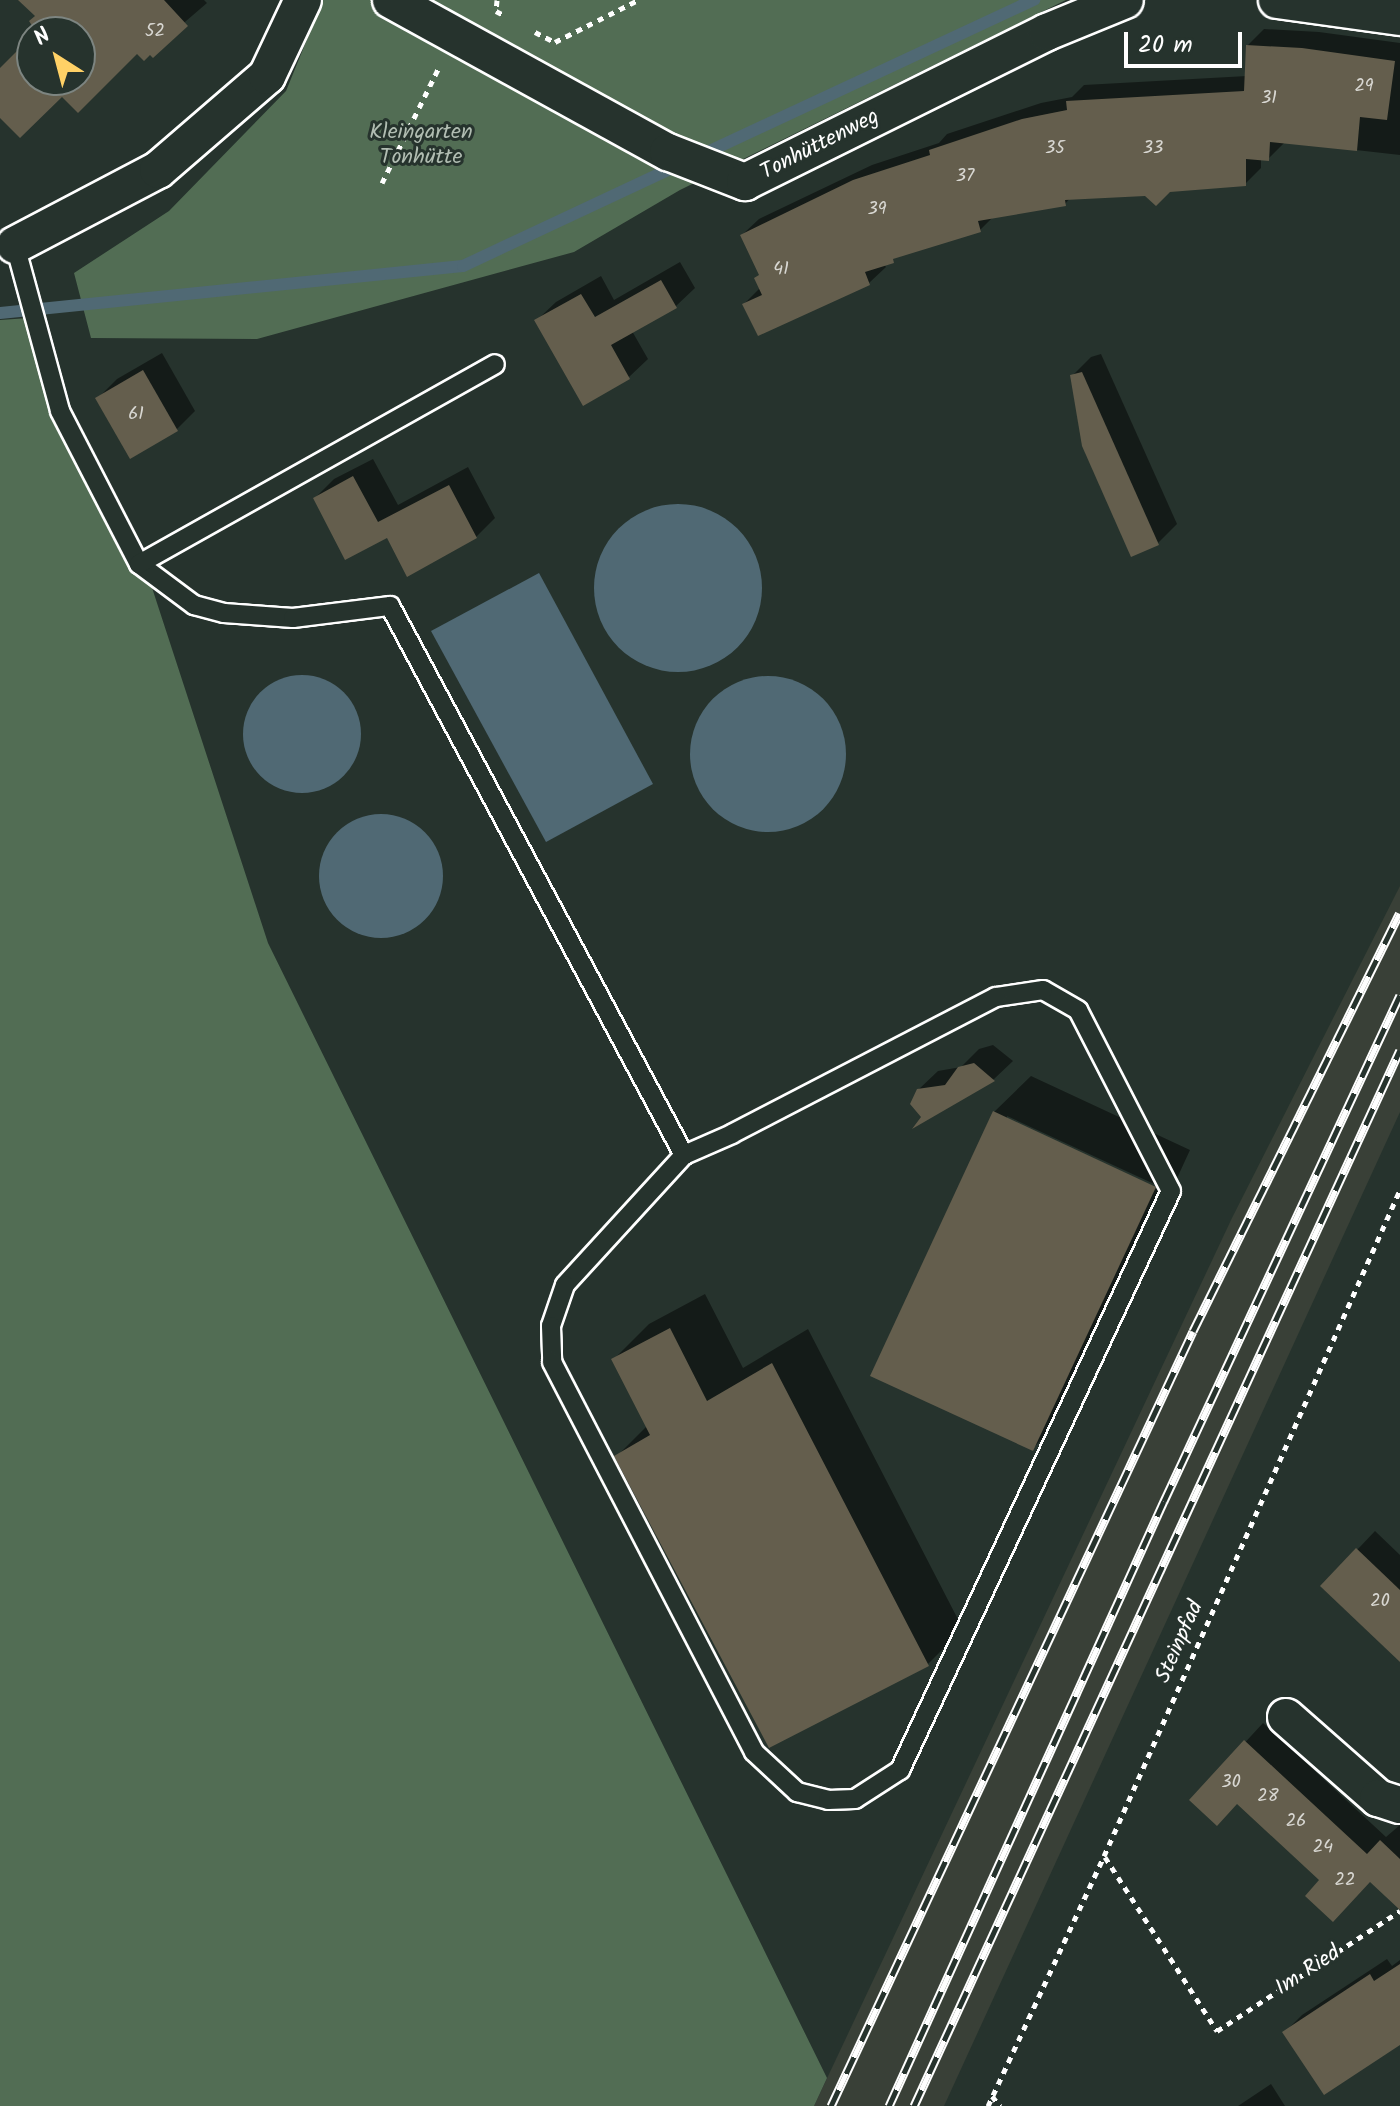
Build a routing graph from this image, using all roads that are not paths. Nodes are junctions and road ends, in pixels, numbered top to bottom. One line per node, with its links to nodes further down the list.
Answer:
1 (303, 0): 6 (street)
2 (391, 0): 3 (street, Tonhüttenweg)
3 (1125, 0)
4 (1277, 0): 5 (street)
5 (1400, 17)
6 (7, 247): 8 (lane)
7 (495, 364): 8 (lane)
8 (139, 564): 9 (lane)
9 (684, 1155): 9 (lane)
10 (1286, 1717): 11 (street)
11 (1400, 1805)

